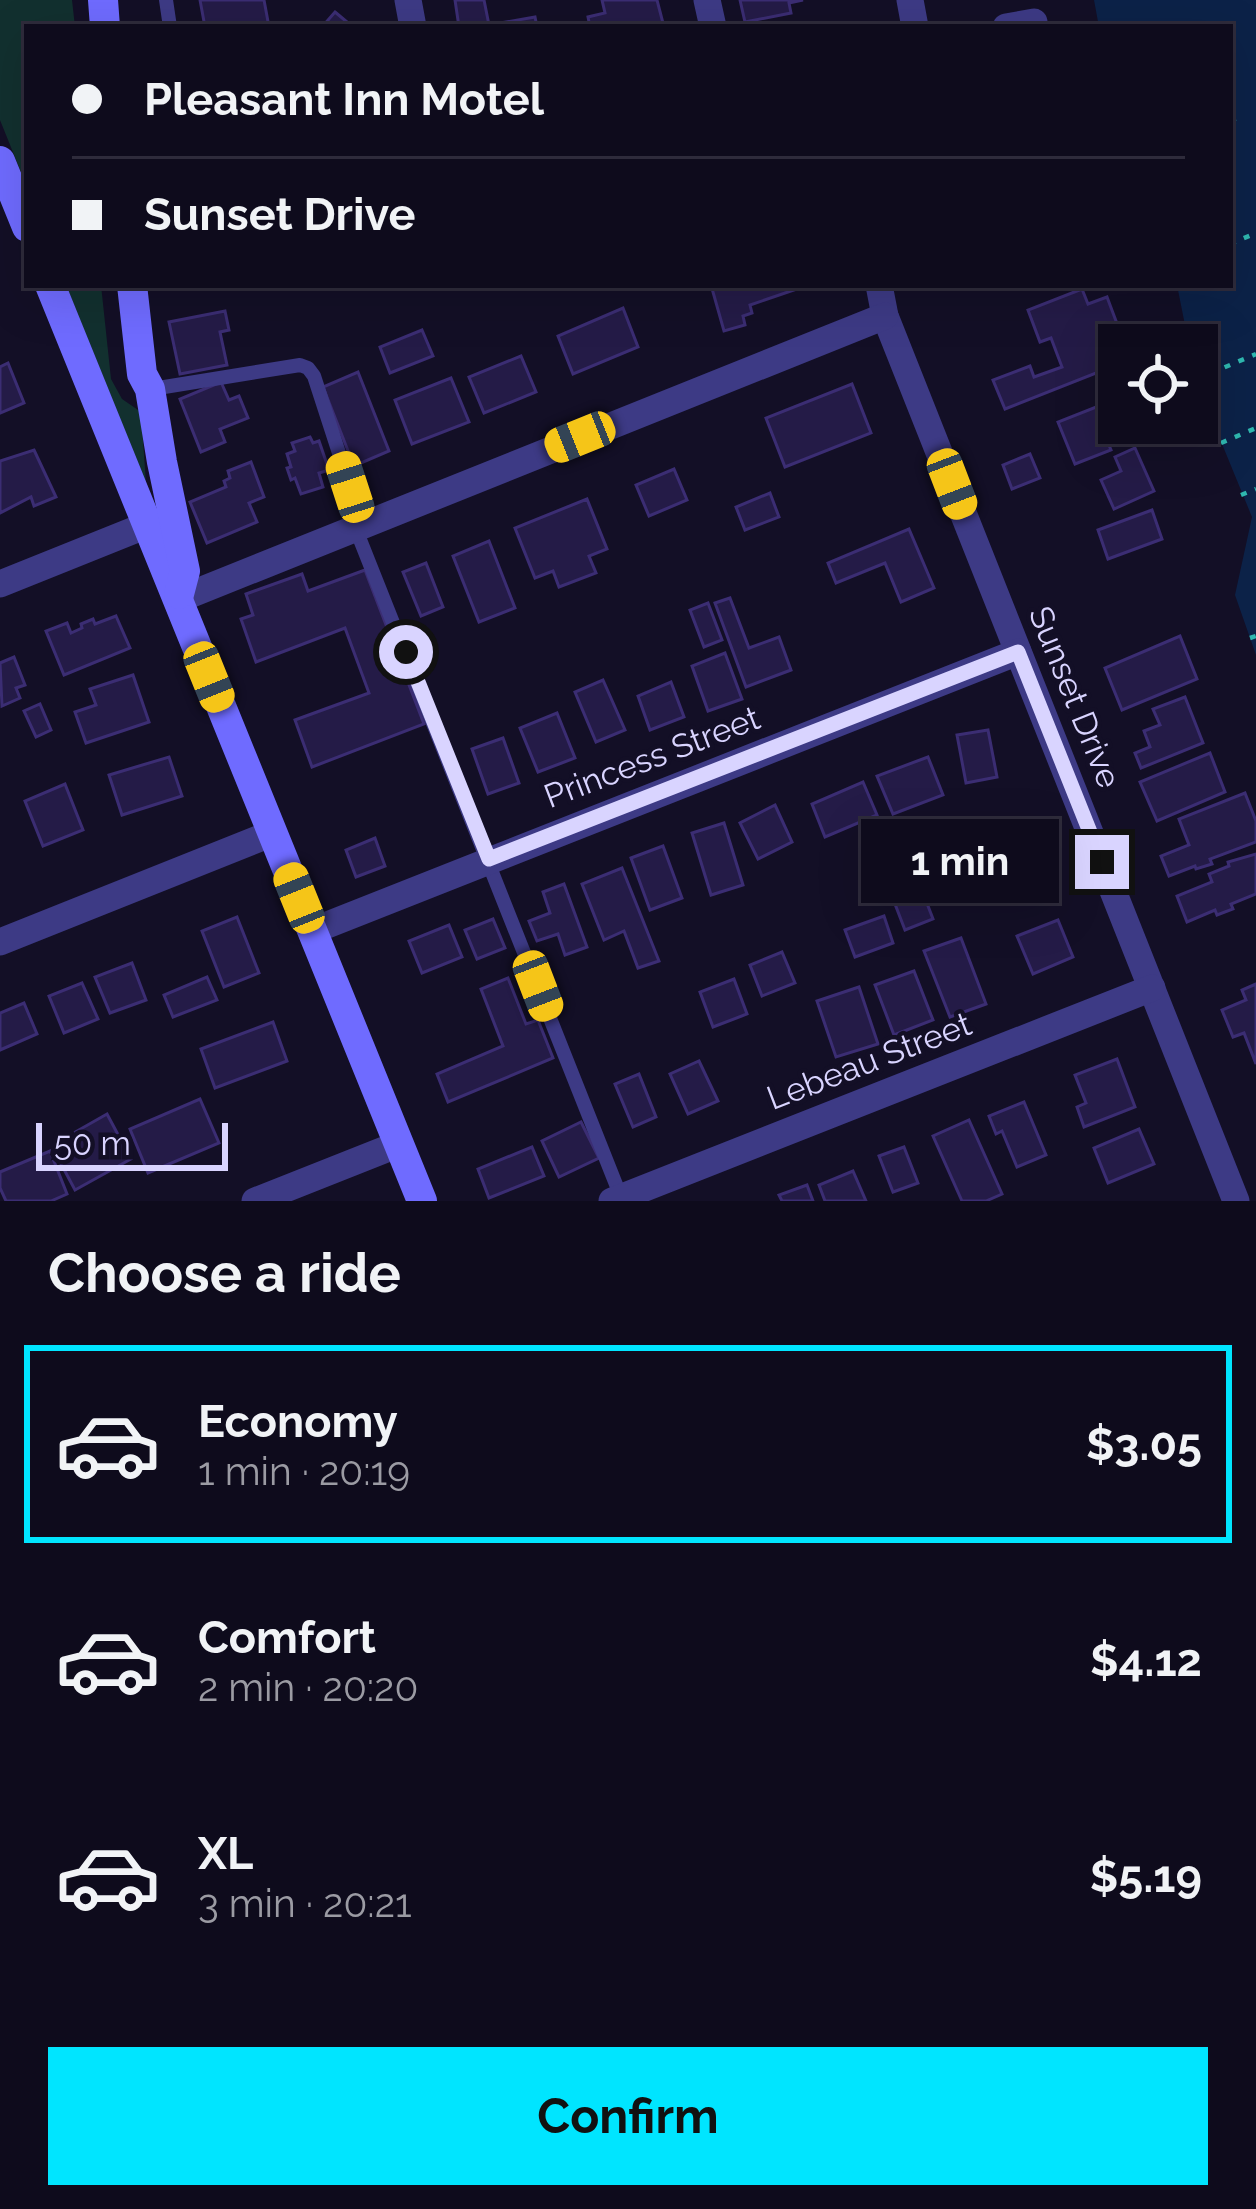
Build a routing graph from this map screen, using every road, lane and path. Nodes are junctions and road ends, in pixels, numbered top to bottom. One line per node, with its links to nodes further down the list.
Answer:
1 (4, 181): 2 (main road)
2 (24, 221)
3 (51, 288): 14 (main road)
4 (132, 288): 9 (main road)
5 (880, 288): 6 (street, Sunset Drive)
6 (886, 316): 15 (street); 18 (street, Sunset Drive)
7 (1256, 354): 8 (path)
8 (1218, 370)
9 (150, 389): 15 (lane); 17 (main road)
10 (1256, 428): 11 (path)
11 (1221, 443)
12 (1256, 489): 13 (path)
13 (1241, 495)
14 (147, 525): 16 (street); 17 (main road)
15 (359, 526): 17 (street); 20 (lane)
16 (0, 584)
17 (177, 600): 19 (main road)
18 (1018, 652): 20 (street, Princess Street); 23 (street, Sunset Drive)
19 (272, 833): 21 (main road); 22 (street)
20 (489, 859): 21 (street, Princess Street); 25 (lane)
21 (312, 931): 24 (main road)
22 (0, 942)
23 (1152, 988): 25 (street, Lebeau Street); 28 (street, Sunset Drive)
24 (399, 1144): 26 (street); 27 (main road)
25 (619, 1200)
26 (255, 1201)
27 (422, 1201)
28 (1236, 1201)

